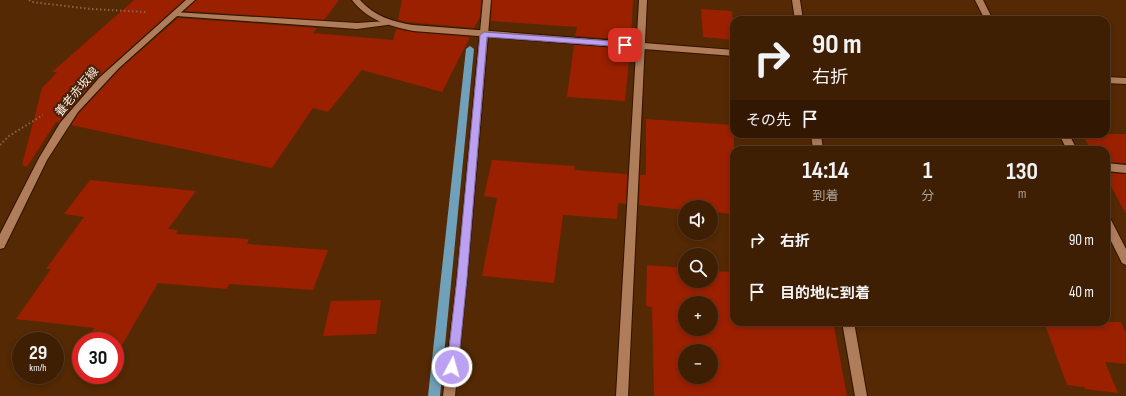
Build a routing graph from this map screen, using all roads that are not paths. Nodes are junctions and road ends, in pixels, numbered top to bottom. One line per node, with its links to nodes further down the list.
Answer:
1 (191, 0): 7 (street, 養老赤坂線)
2 (356, 0): 10 (street)
3 (487, 0): 11 (street)
4 (643, 0): 12 (street)
5 (796, 0): 8 (street)
6 (979, 0): 9 (street)
7 (176, 14): 10 (street); 19 (street, 養老赤坂線)
8 (798, 16)
9 (987, 16)
10 (387, 23): 11 (street)
11 (484, 35): 12 (street); 22 (street)
12 (640, 46): 13 (street); 23 (street)
13 (730, 52)
14 (1110, 80): 15 (street)
15 (1126, 81)
16 (1110, 167): 17 (street)
17 (1126, 169)
18 (1110, 229): 20 (street)
19 (0, 245)
20 (1126, 260)
21 (849, 326): 24 (street)
22 (449, 396)
23 (622, 396)
24 (860, 396)

